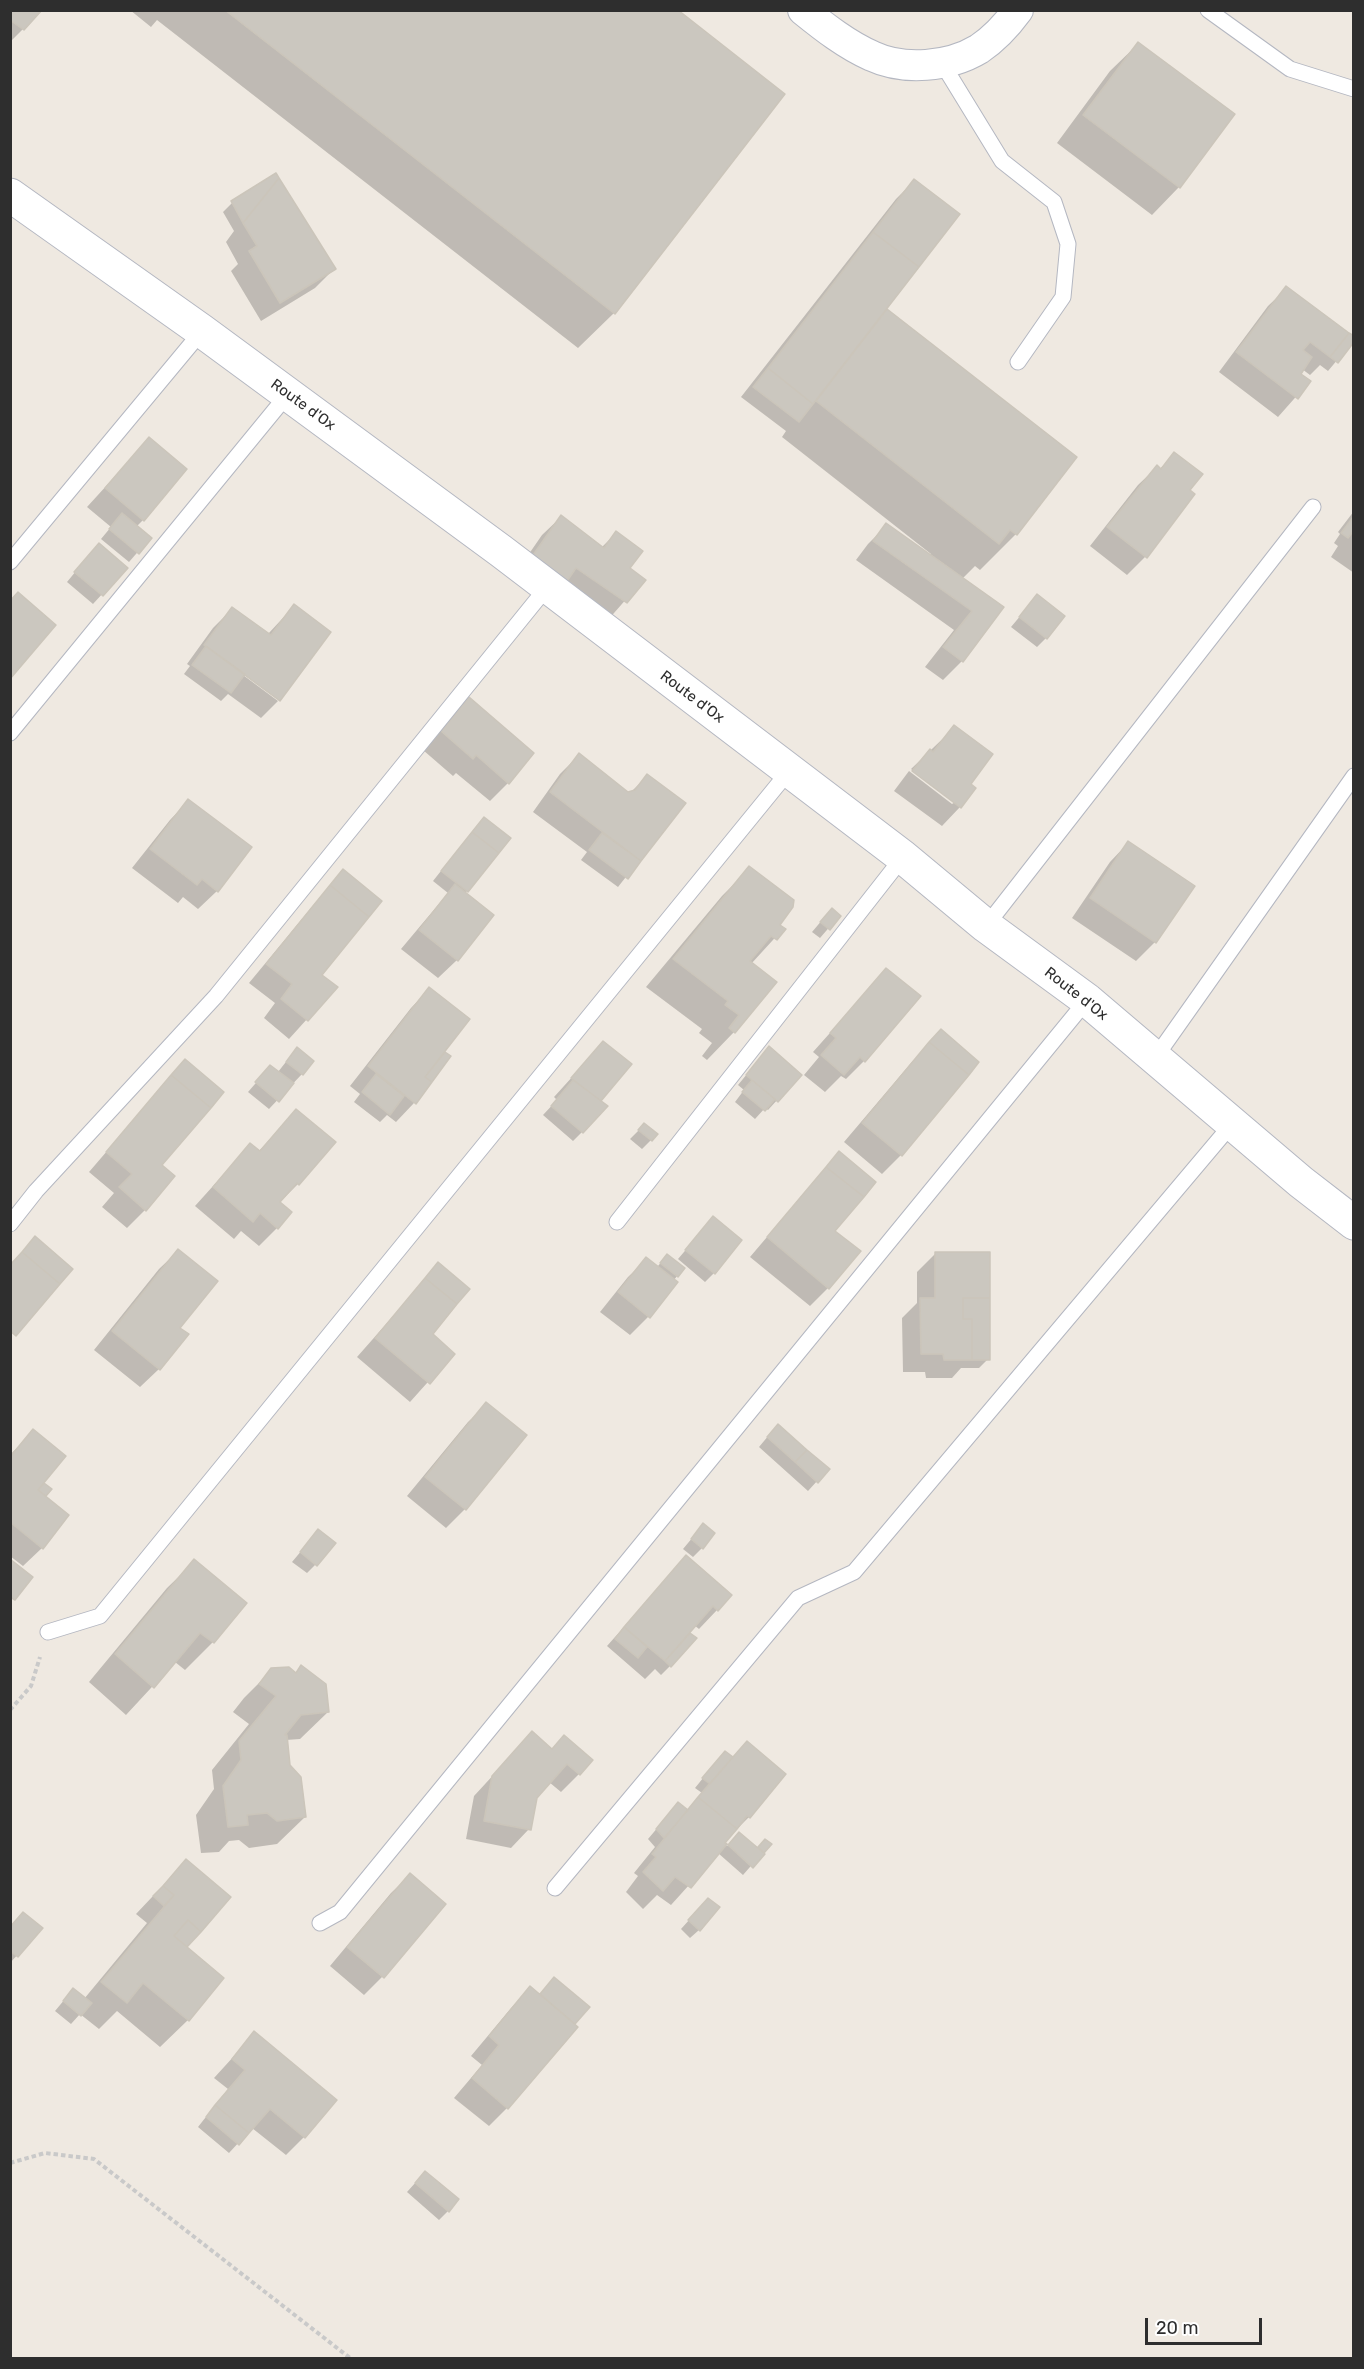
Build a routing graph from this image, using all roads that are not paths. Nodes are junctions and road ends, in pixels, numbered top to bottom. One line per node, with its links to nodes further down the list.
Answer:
1 (802, 10): 4 (street)
2 (1018, 10): 4 (street)
3 (1209, 10): 5 (lane)
4 (942, 63): 8 (lane)
5 (1353, 89)
6 (10, 195): 7 (street, Route d'Ox)
7 (202, 331): 9 (street, Route d'Ox); 11 (lane)
8 (1018, 362)
9 (288, 394): 12 (street, Route d'Ox); 13 (lane)
10 (1313, 507): 17 (lane)
11 (10, 562)
12 (548, 586): 14 (street, Route d'Ox); 23 (lane)
13 (10, 733)
14 (789, 771): 16 (street, Route d'Ox); 24 (lane)
15 (1353, 776): 19 (lane)
16 (903, 857): 17 (street, Route d'Ox); 21 (lane)
17 (986, 927): 18 (street, Route d'Ox)
18 (1087, 1000): 19 (street, Route d'Ox); 26 (lane)
19 (1155, 1058): 20 (street, Route d'Ox)
20 (1232, 1124): 22 (street, Route d'Ox); 25 (lane)
21 (617, 1222)
22 (1353, 1223)
23 (10, 1224)
24 (48, 1632)
25 (555, 1888)
26 (320, 1923)

